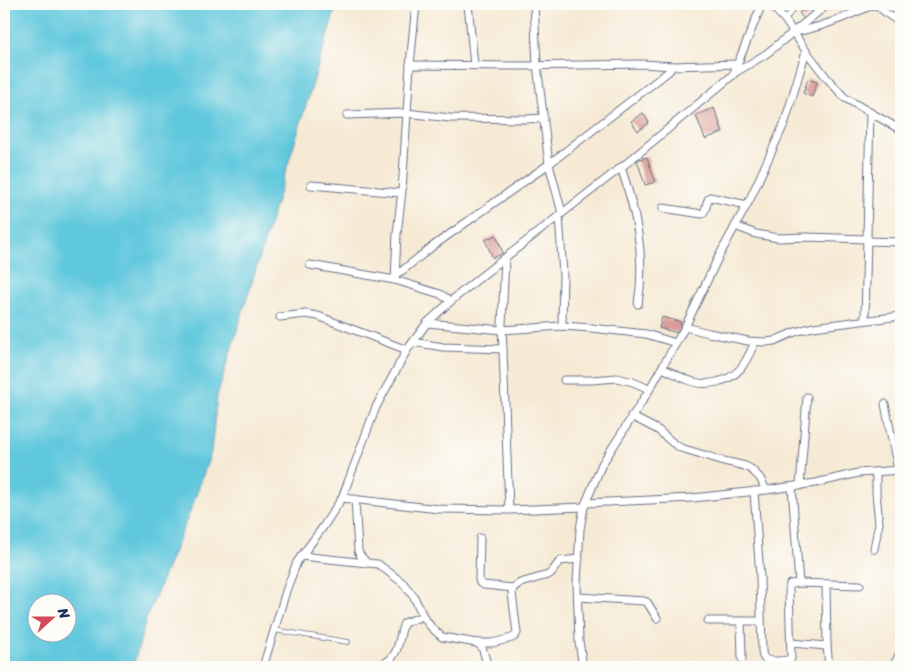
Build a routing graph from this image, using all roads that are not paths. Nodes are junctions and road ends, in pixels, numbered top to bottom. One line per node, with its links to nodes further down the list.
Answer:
1 (416, 4): 14 (street)
2 (468, 4): 15 (street)
3 (534, 4): 16 (street)
4 (762, 4): 13 (street)
5 (770, 4): 9 (street)
6 (828, 4): 11 (street)
7 (876, 4): 10 (street); 11 (street)
8 (795, 5): 9 (lane)
9 (785, 20): 11 (street)
10 (901, 23)
11 (794, 32): 12 (street); 18 (street)
12 (806, 51): 19 (street); 28 (street)
13 (738, 64): 17 (street); 18 (street)
14 (410, 65): 15 (street); 20 (street)
15 (474, 65): 16 (street)
16 (537, 65): 17 (street); 22 (street)
17 (673, 66): 24 (street)
18 (733, 74): 25 (street)
19 (870, 113): 23 (street); 32 (street)
20 (406, 114): 21 (street); 22 (street); 27 (street)
21 (347, 115)
22 (544, 118): 24 (street)
23 (901, 130)
24 (549, 164): 30 (street); 36 (street)
25 (621, 167): 30 (street); 38 (street)
26 (311, 185): 27 (street)
27 (401, 193): 36 (street)
28 (747, 204): 29 (street); 31 (street)
29 (663, 208)
30 (561, 214): 34 (street); 43 (street)
31 (735, 226): 32 (street); 44 (street)
32 (868, 240): 33 (street); 41 (street)
33 (901, 242)
34 (505, 258): 37 (street); 45 (street)
35 (310, 265): 36 (street)
36 (396, 277): 37 (street)
37 (451, 301): 42 (street)
38 (638, 304)
39 (901, 316): 41 (street)
40 (280, 317): 50 (street)
41 (865, 320): 47 (street)
42 (427, 323): 45 (street); 46 (street)
43 (562, 326): 45 (street); 48 (street)
44 (684, 327): 47 (street); 48 (street)
45 (502, 330): 49 (street)
46 (413, 342): 49 (street); 50 (street)
47 (755, 342): 51 (street)
48 (676, 343): 51 (street)
49 (503, 349): 66 (street)
50 (407, 350): 63 (street)
51 (662, 368): 53 (street)
52 (564, 380): 53 (street)
53 (649, 389): 56 (street)
54 (807, 397): 59 (street)
55 (885, 404): 57 (street)
56 (631, 416): 61 (street); 65 (street)
57 (900, 470): 58 (street)
58 (876, 472): 59 (street); 68 (street)
59 (800, 486): 60 (street)
60 (792, 487): 61 (street); 72 (street)
61 (766, 490): 62 (street)
62 (754, 491): 65 (street); 81 (street)
63 (342, 498): 64 (street); 69 (street)
64 (355, 499): 66 (street); 71 (street)
65 (585, 505): 66 (street); 70 (street)
66 (509, 510)
67 (480, 538): 75 (street)
68 (874, 549)
69 (301, 556): 71 (street); 82 (street)
70 (579, 559): 75 (street); 76 (street)
71 (367, 563): 77 (street)
72 (799, 583): 73 (street); 85 (street)
73 (826, 584): 74 (street); 86 (street)
74 (860, 585)
75 (513, 588): 84 (street)
76 (578, 597): 78 (street); 93 (street)
77 (423, 616): 84 (street); 91 (street)
78 (657, 618)
79 (708, 621): 80 (street)
80 (742, 621): 81 (street); 88 (street)
81 (761, 621): 85 (street)
82 (274, 630): 83 (lane); 90 (street)
83 (348, 642)
84 (477, 642): 92 (street)
85 (791, 643): 86 (street)
86 (827, 646): 95 (street)
87 (901, 651): 96 (street)
88 (742, 659)
89 (637, 666): 94 (street)
90 (263, 667)
91 (373, 667)
92 (488, 667)
93 (582, 667)
94 (645, 667)
95 (829, 667)
96 (893, 667)

